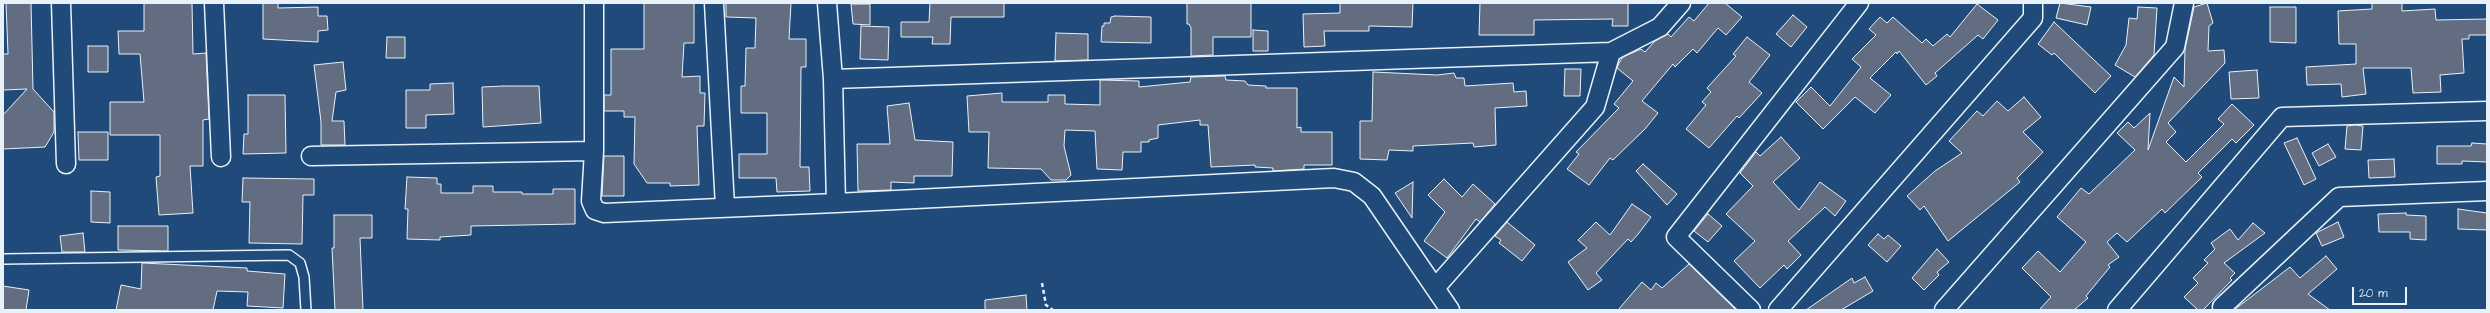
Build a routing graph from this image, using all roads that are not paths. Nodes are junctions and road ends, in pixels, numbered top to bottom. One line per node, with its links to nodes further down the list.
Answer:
1 (61, 3): 16 (street)
2 (214, 3): 15 (street)
3 (594, 3): 13 (street)
4 (714, 3): 19 (street)
5 (827, 3): 11 (street)
6 (1681, 3): 10 (street)
7 (1859, 3): 25 (street)
8 (2033, 3): 26 (street)
9 (2184, 3): 27 (street)
10 (1611, 52): 11 (street); 21 (street)
11 (833, 79): 18 (street)
12 (2487, 111): 28 (street)
13 (594, 151): 14 (street); 19 (street)
14 (311, 156)
15 (221, 157)
16 (66, 164)
17 (2487, 191): 22 (street)
18 (836, 203): 19 (street); 21 (street)
19 (724, 207)
20 (3, 259): 23 (lane)
21 (1435, 288): 24 (street)
22 (2222, 307)
23 (306, 310)
24 (1450, 310)
25 (1751, 310)
26 (1778, 310)
27 (1944, 310)
28 (2117, 310)

